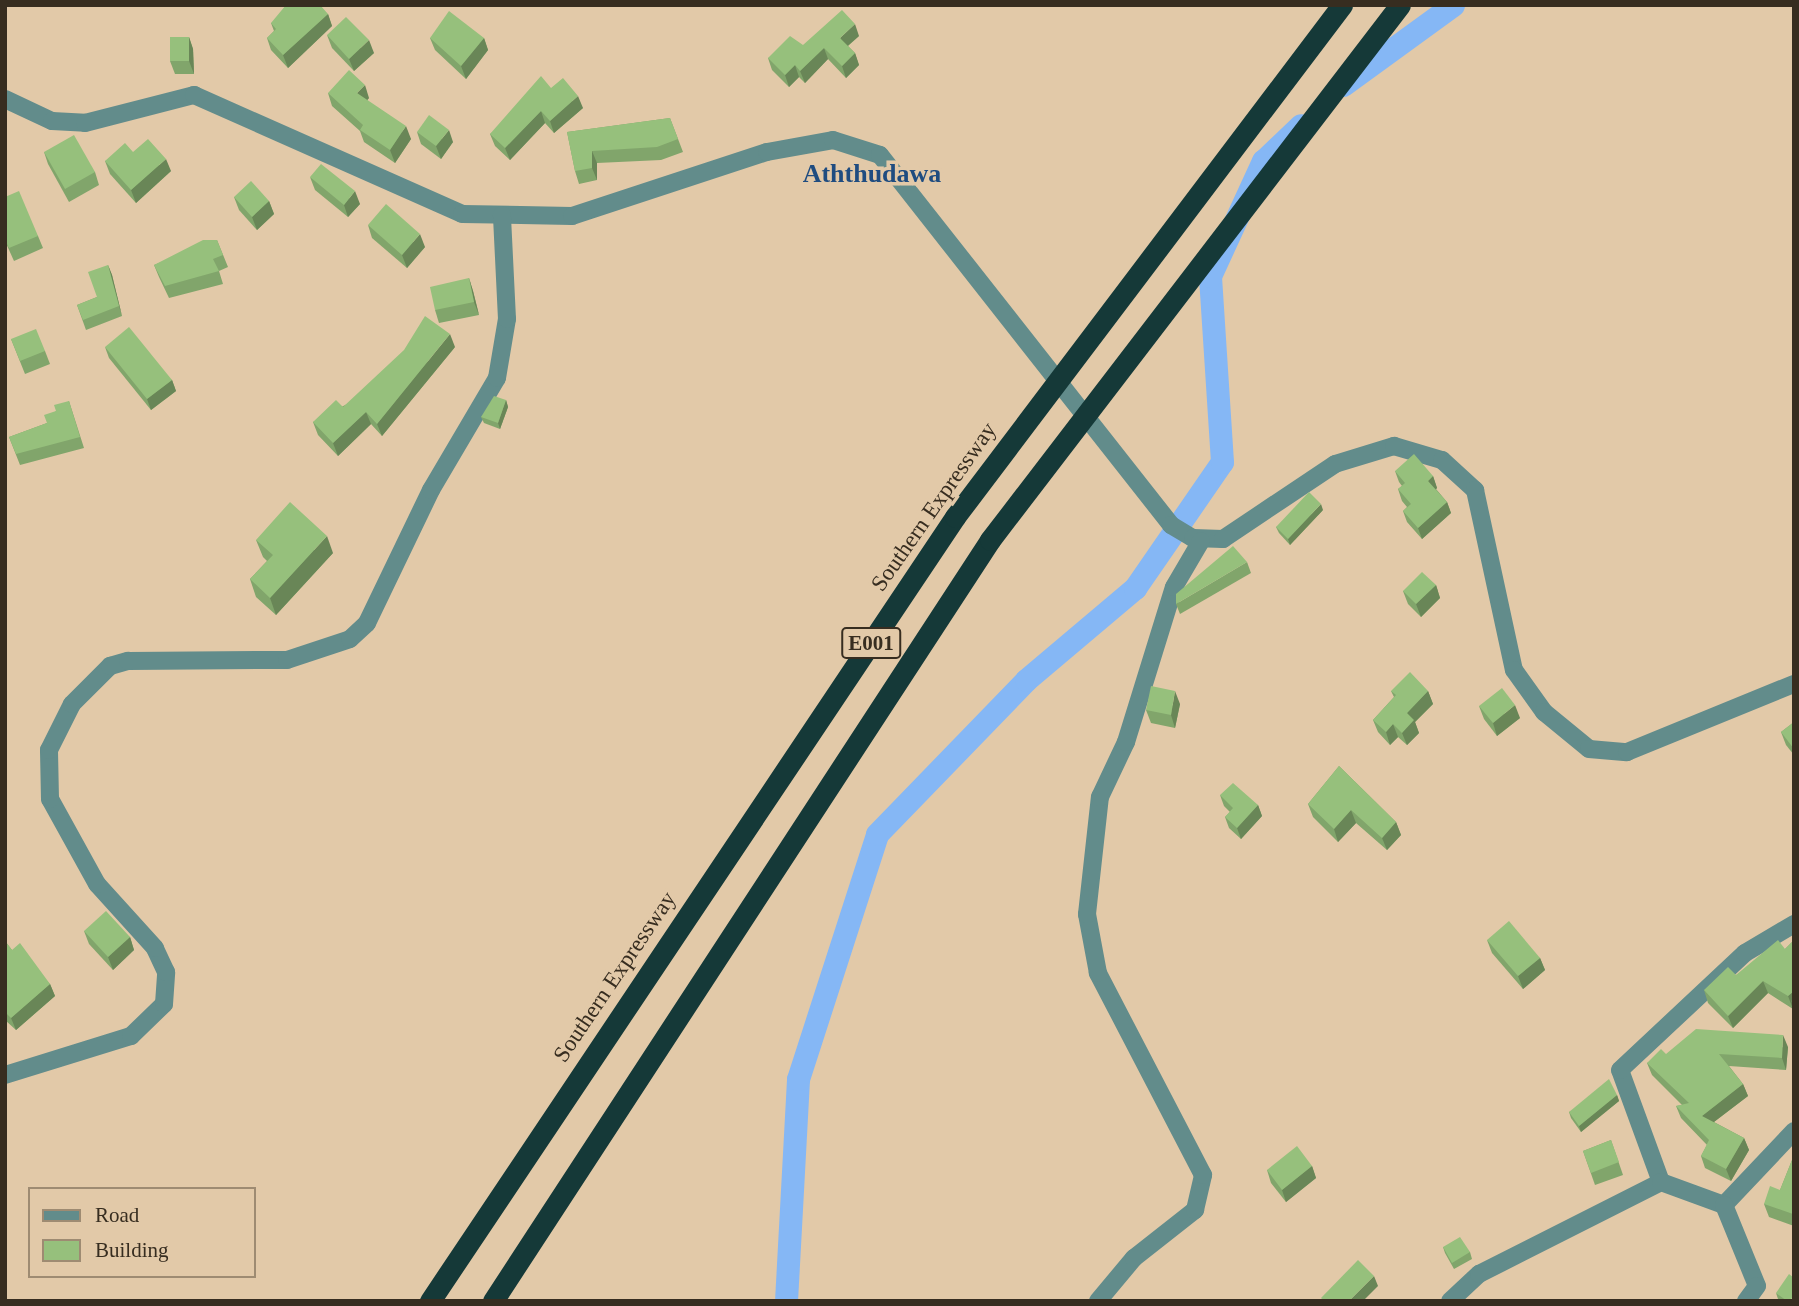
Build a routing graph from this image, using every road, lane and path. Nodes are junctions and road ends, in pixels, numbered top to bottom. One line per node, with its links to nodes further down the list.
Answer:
1 (1342, 5): 12 (highway, Southern Expressway / E001, bridge)
2 (1400, 5): 13 (highway, E001, bridge)
3 (5, 99): 4 (street)
4 (502, 215): 5 (street); 8 (street)
5 (1197, 539): 6 (street); 14 (street)
6 (1794, 684)
7 (1794, 924): 10 (street)
8 (5, 1075)
9 (1794, 1130): 11 (street)
10 (1661, 1182): 11 (street); 15 (street)
11 (1724, 1205): 16 (street)
12 (430, 1301)
13 (493, 1301)
14 (1098, 1301)
15 (1450, 1301)
16 (1746, 1301)

